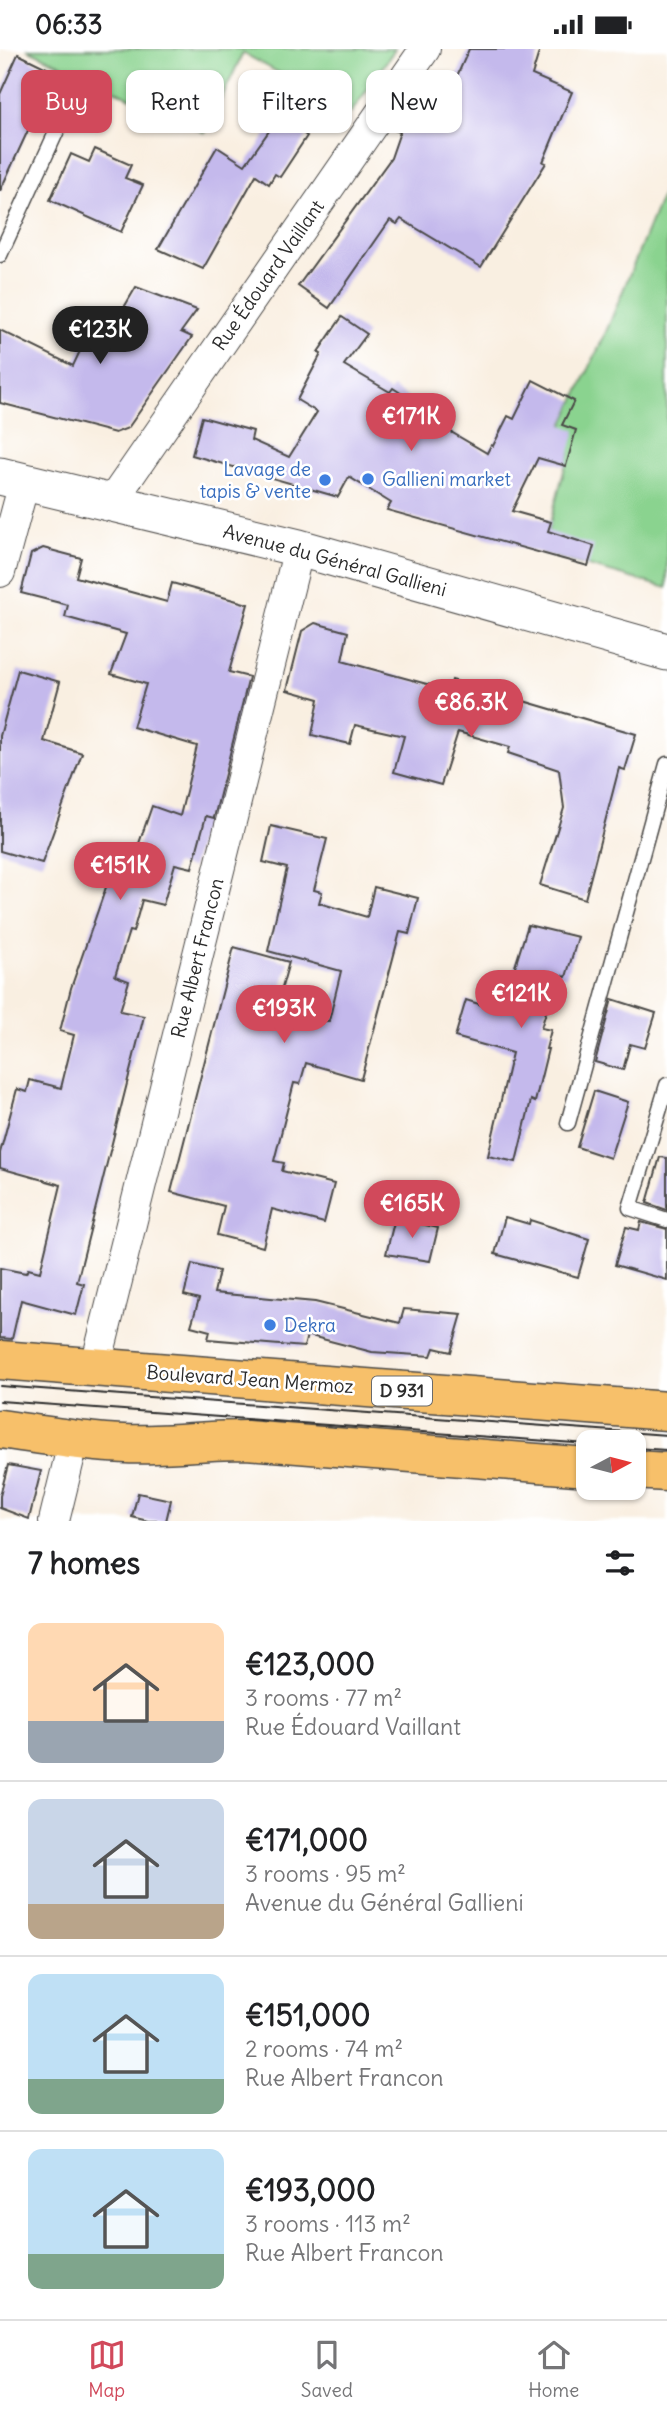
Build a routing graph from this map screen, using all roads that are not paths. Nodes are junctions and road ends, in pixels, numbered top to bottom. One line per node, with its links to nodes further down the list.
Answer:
1 (425, 49): 5 (street, Rue Édouard Vaillant)
2 (56, 133): 3 (lane)
3 (0, 255)
4 (12, 479): 5 (street, Avenue du Général Gallieni); 6 (street)
5 (112, 501): 7 (street, Avenue du Général Gallieni)
6 (7, 520): 8 (street)
7 (299, 548): 9 (street, Avenue du Général Gallieni); 15 (street, Rue Albert Francon)
8 (0, 572)
9 (667, 652)
10 (667, 764): 12 (lane)
11 (667, 1085): 13 (lane)
12 (568, 1123)
13 (667, 1220)
14 (0, 1360): 15 (main road, Boulevard Jean Mermoz / D 931)
15 (95, 1369): 16 (main road, Boulevard Jean Mermoz / D 931)
16 (667, 1411)
17 (0, 1429): 18 (main road)
18 (74, 1439): 19 (main road); 22 (street)
19 (576, 1466)
20 (646, 1471): 21 (main road)
21 (667, 1472)
22 (54, 1521)

